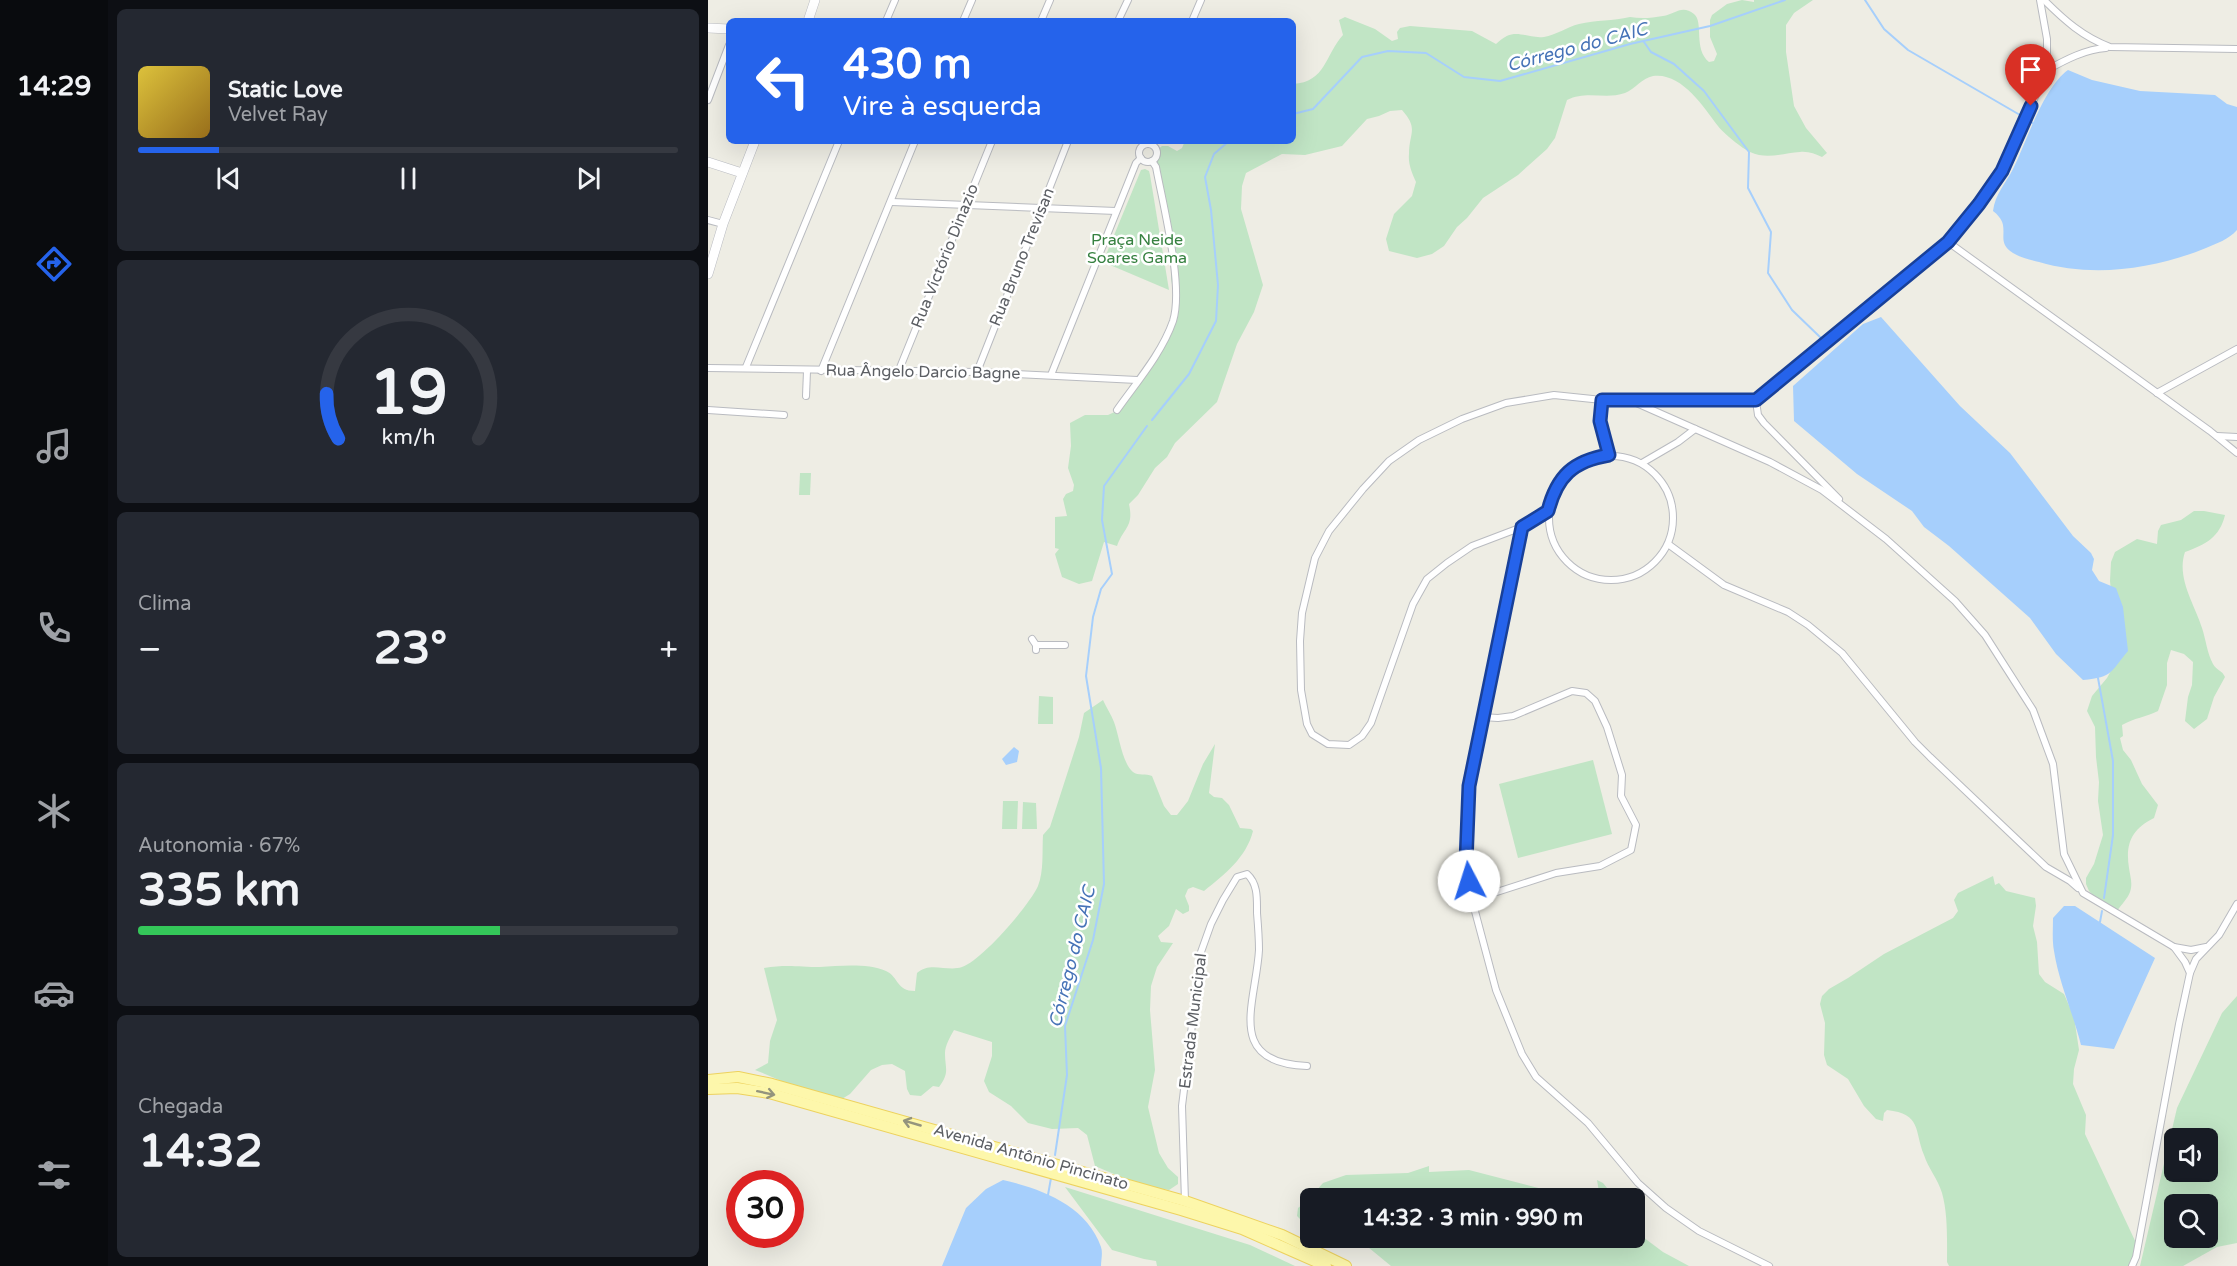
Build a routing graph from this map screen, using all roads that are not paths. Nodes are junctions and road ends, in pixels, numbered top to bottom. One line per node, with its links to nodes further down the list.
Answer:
1 (815, 0): 8 (main road)
2 (895, 0): 9 (street)
3 (972, 0): 10 (street)
4 (1050, 0): 11 (street)
5 (1128, 0): 12 (street)
6 (1200, 0): 13 (street)
7 (2042, 0): 16 (street); 19 (street)
8 (809, 18)
9 (887, 18)
10 (964, 18)
11 (1042, 18)
12 (1119, 18)
13 (1193, 18)
14 (708, 28): 15 (main road)
15 (726, 29)
16 (2110, 47): 17 (street); 19 (street)
17 (2237, 49)
18 (726, 53): 20 (street)
19 (2047, 70): 38 (street)
20 (708, 100)
21 (754, 144): 31 (main road)
22 (838, 144): 42 (street)
23 (914, 144): 32 (street)
24 (991, 144): 33 (street, Rua Victório Dinazio)
25 (1067, 144): 34 (street, Rua Bruno Trevisan)
26 (1143, 144): 27 (street); 28 (street)
27 (1156, 144): 29 (street)
28 (1141, 158): 29 (street); 35 (street)
29 (1152, 161): 48 (street)
30 (708, 162): 31 (main road)
31 (742, 173): 37 (main road)
32 (892, 201): 33 (street); 45 (street)
33 (966, 206): 34 (street); 43 (street, Rua Victório Dinazio)
34 (1042, 207): 35 (street); 46 (street, Rua Bruno Trevisan)
35 (1116, 211): 47 (street)
36 (708, 220): 37 (street)
37 (723, 224): 39 (main road)
38 (1948, 242): 49 (street); 53 (street)
39 (708, 274)
40 (2237, 350): 49 (street)
41 (708, 368): 42 (street, Rua Ângelo Darcio Bagne)
42 (746, 368): 44 (street, Rua Ângelo Darcio Bagne)
43 (899, 370): 45 (street, Rua Ângelo Darcio Bagne); 46 (street, Rua Ângelo Darcio Bagne)
44 (807, 371): 45 (street, Rua Ângelo Darcio Bagne); 50 (street)
45 (821, 371)
46 (977, 372): 47 (street, Rua Ângelo Darcio Bagne)
47 (1051, 375): 48 (street, Rua Ângelo Darcio Bagne)
48 (1137, 380): 55 (street)
49 (2157, 393): 58 (street)
50 (806, 396)
51 (1602, 400): 52 (street); 61 (street); 65 (street)
52 (1629, 400): 53 (street); 57 (street)
53 (1756, 400): 64 (street)
54 (708, 410): 56 (street)
55 (1117, 410)
56 (784, 415)
57 (1695, 429): 62 (street); 64 (street)
58 (2216, 436): 59 (street); 60 (street)
59 (2237, 437)
60 (2237, 453)
61 (1609, 455): 62 (street); 63 (street)
62 (1642, 463): 66 (street)
63 (1548, 511): 65 (street); 66 (street)
64 (1853, 513): 70 (street)
65 (1522, 527): 69 (street)
66 (1668, 544): 71 (street)
67 (1035, 645): 68 (street)
68 (1065, 645)
69 (1482, 717): 73 (street); 73 (street)
70 (2069, 867): 71 (street); 72 (street)
71 (2059, 874): 72 (street)
72 (2083, 893): 75 (street)
73 (1472, 900): 84 (street)
74 (2237, 904): 76 (street)
75 (2174, 947): 76 (street); 77 (street)
76 (2206, 947): 77 (street)
77 (2190, 973): 85 (street)
78 (1307, 1066): 81 (street, Estrada Municipal)
79 (708, 1080): 81 (main road, Avenida Antônio Pincinato, one-way to 79)
80 (708, 1089): 82 (main road, Avenida Antônio Pincinato, one-way to 82)
81 (1185, 1201): 83 (main road, Avenida Antônio Pincinato)
82 (1326, 1266)
83 (1346, 1266)
84 (1769, 1266)
85 (2132, 1266)

